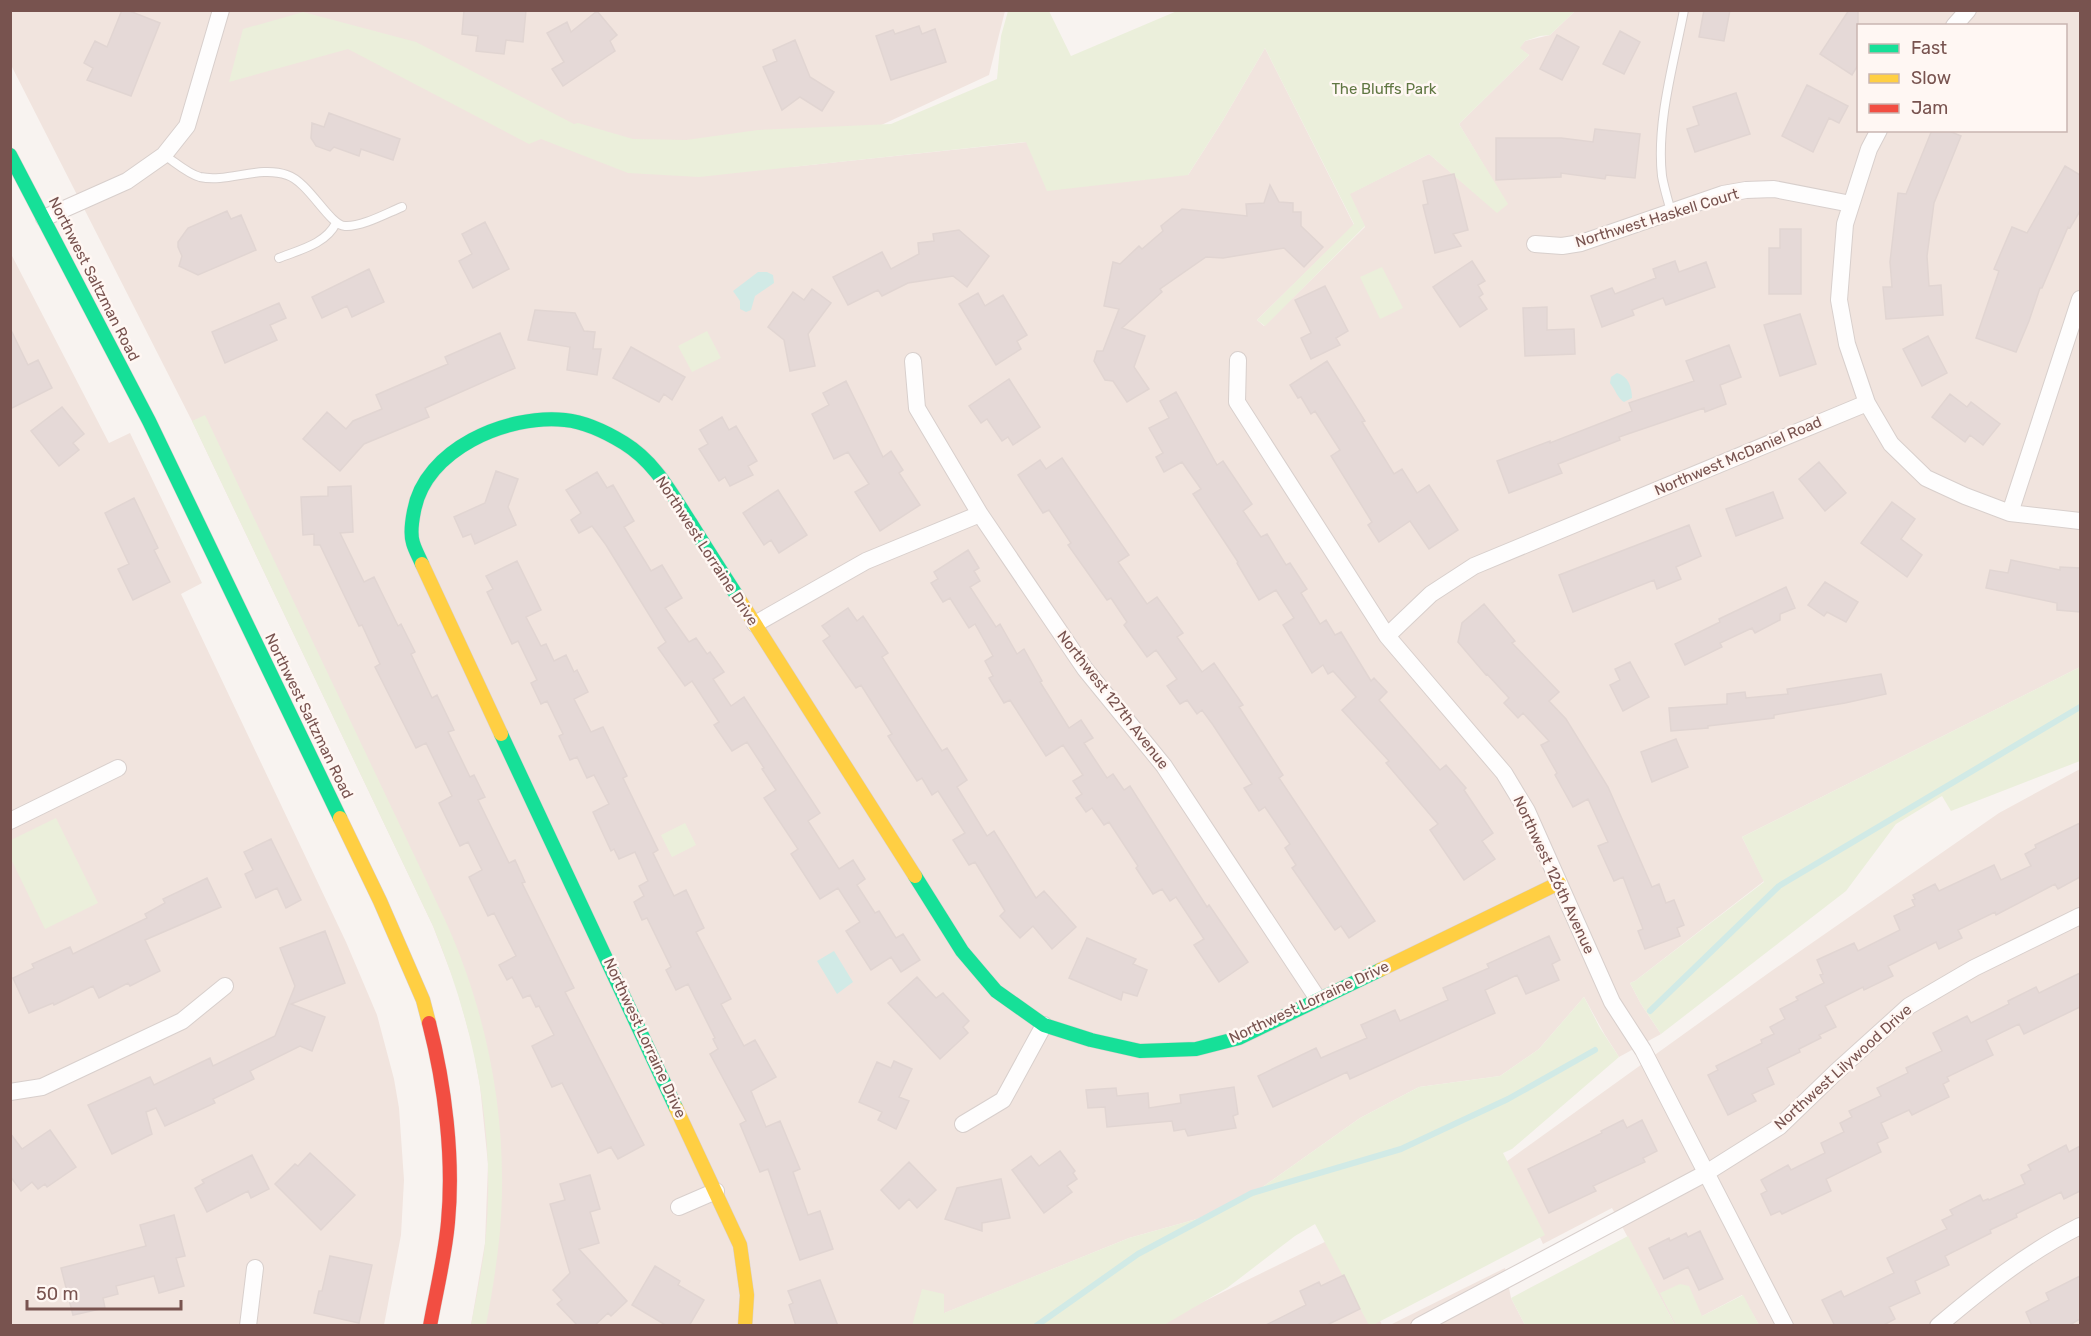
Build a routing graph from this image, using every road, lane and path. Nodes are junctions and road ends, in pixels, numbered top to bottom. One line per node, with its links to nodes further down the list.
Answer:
1 (221, 10): 7 (street)
2 (1684, 10): 10 (lane)
3 (1968, 10): 4 (street)
4 (1956, 24)
5 (1878, 132): 8 (street)
6 (10, 155): 11 (street, Northwest Saltzman Road)
7 (164, 155): 11 (street); 12 (lane)
8 (1851, 204): 10 (street, Northwest Haskell Court); 18 (street)
9 (402, 207): 12 (lane)
10 (1671, 212): 13 (street, Northwest Haskell Court)
11 (44, 218): 39 (street, Northwest Saltzman Road)
12 (336, 223): 14 (lane)
13 (1535, 244)
14 (279, 258)
15 (2080, 299): 19 (street)
16 (1238, 360): 23 (street, Northwest 126th Avenue)
17 (913, 361): 20 (street, Northwest 127th Avenue)
18 (1867, 403): 19 (street); 23 (street, Northwest McDaniel Road)
19 (2010, 513): 21 (street)
20 (980, 514): 22 (street); 29 (street, Northwest 127th Avenue)
21 (2080, 521)
22 (755, 624): 30 (street, Northwest Lorraine Drive); 34 (street, Northwest Lorraine Drive)
23 (1387, 636): 26 (street, Northwest 126th Avenue)
24 (118, 768): 25 (street)
25 (10, 821)
26 (1559, 883): 29 (street, Northwest Lorraine Drive); 33 (street, Northwest 126th Avenue)
27 (2080, 916): 33 (street, Northwest Lilywood Drive)
28 (225, 986): 31 (street)
29 (1318, 999): 30 (street, Northwest Lorraine Drive)
30 (1044, 1025): 32 (street)
31 (10, 1092)
32 (963, 1124)
33 (1706, 1173): 41 (street, Northwest Lilywood Drive); 42 (street, Northwest 126th Avenue)
34 (716, 1191): 35 (street); 40 (street, Northwest Lorraine Drive)
35 (679, 1207)
36 (2080, 1226): 43 (street)
37 (255, 1268): 38 (street)
38 (248, 1326)
39 (430, 1326)
40 (745, 1326)
41 (1419, 1326)
42 (1785, 1326)
43 (1938, 1326)

